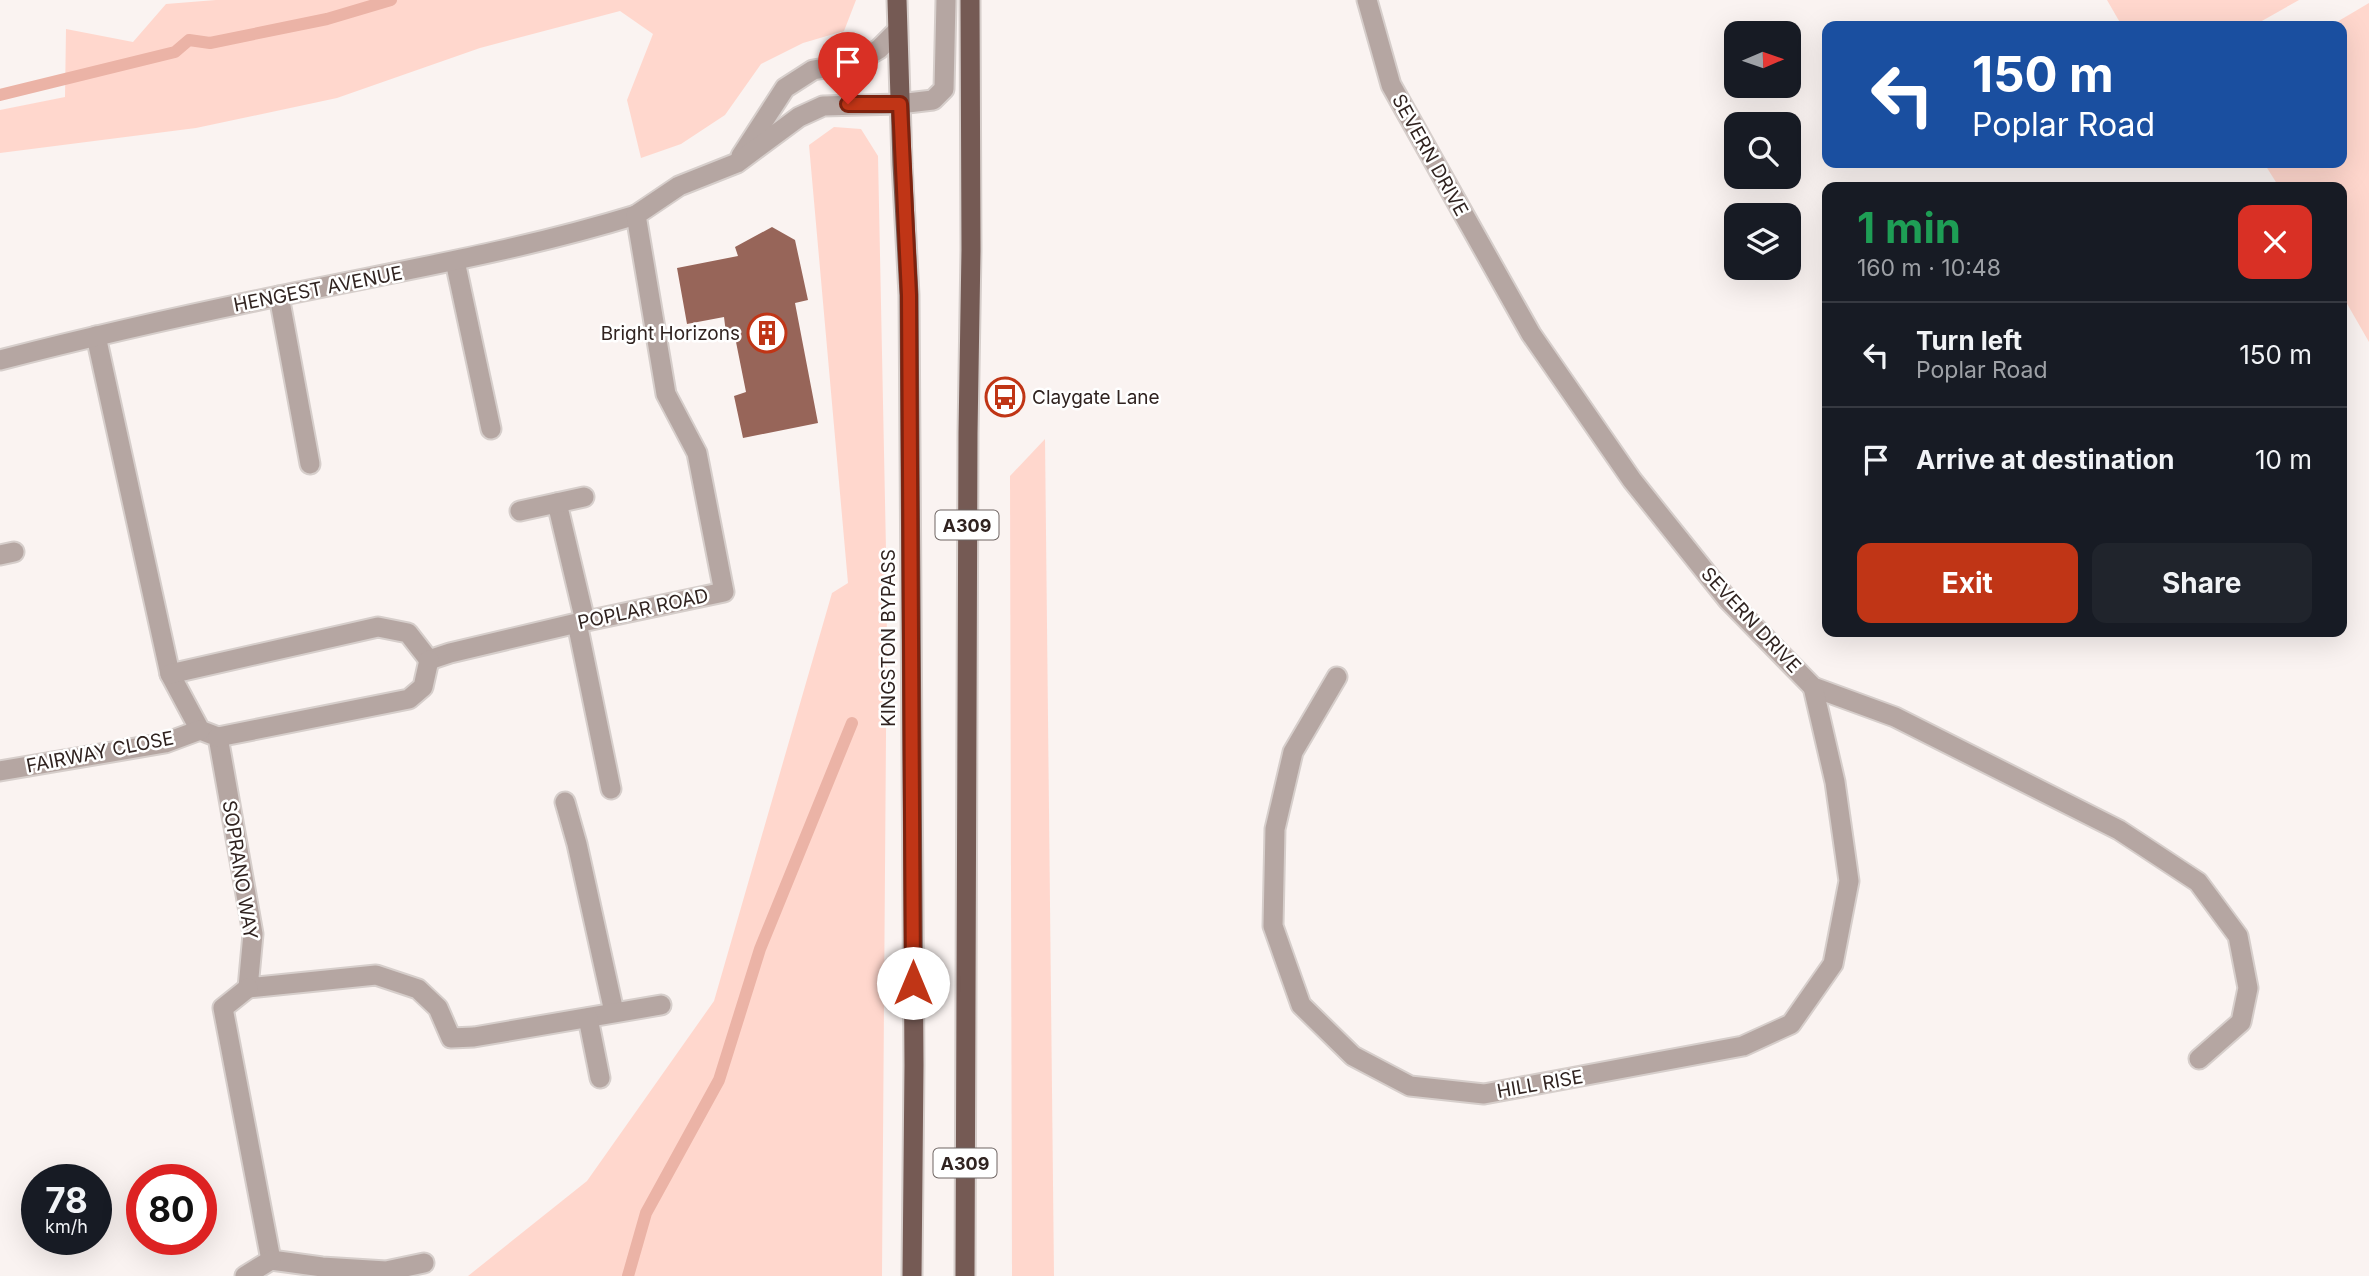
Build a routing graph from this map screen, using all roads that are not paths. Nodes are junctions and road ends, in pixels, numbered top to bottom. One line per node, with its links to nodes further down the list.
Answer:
1 (897, 0): 5 (highway, KINGSTON BYPASS / A309)
2 (946, 0): 6 (street)
3 (970, 0): 38 (highway, A309)
4 (1367, 0): 22 (street, SEVERN DRIVE)
5 (897, 31): 6 (highway, KINGSTON BYPASS / A309); 7 (street)
6 (900, 104): 7 (street); 37 (highway, KINGSTON BYPASS / A309)
7 (737, 163): 8 (street)
8 (636, 215): 9 (street, HENGEST AVENUE); 18 (street, POPLAR ROAD)
9 (455, 261): 10 (street, HENGEST AVENUE); 13 (street)
10 (279, 296): 11 (street, HENGEST AVENUE); 14 (street)
11 (96, 336): 12 (street, HENGEST AVENUE); 20 (street)
12 (0, 360)
13 (491, 429)
14 (310, 464)
15 (584, 497): 16 (street)
16 (557, 503): 17 (street); 18 (street)
17 (520, 511)
18 (581, 622): 19 (street, POPLAR ROAD); 26 (street)
19 (429, 660): 20 (street); 24 (street)
20 (170, 674): 23 (street)
21 (1337, 677): 22 (street, HILL RISE)
22 (1812, 687): 32 (street, SEVERN DRIVE)
23 (200, 730): 24 (street); 25 (street, FAIRWAY CLOSE)
24 (218, 737): 28 (street, SOPRANO WAY)
25 (0, 771)
26 (611, 789)
27 (565, 802): 30 (street)
28 (248, 988): 31 (street); 34 (street)
29 (661, 1004): 30 (street)
30 (614, 1012): 31 (street)
31 (588, 1018): 33 (street)
32 (2199, 1059)
33 (600, 1078)
34 (271, 1260): 35 (street); 36 (street)
35 (424, 1263)
36 (245, 1276)
37 (912, 1276)
38 (965, 1276)

